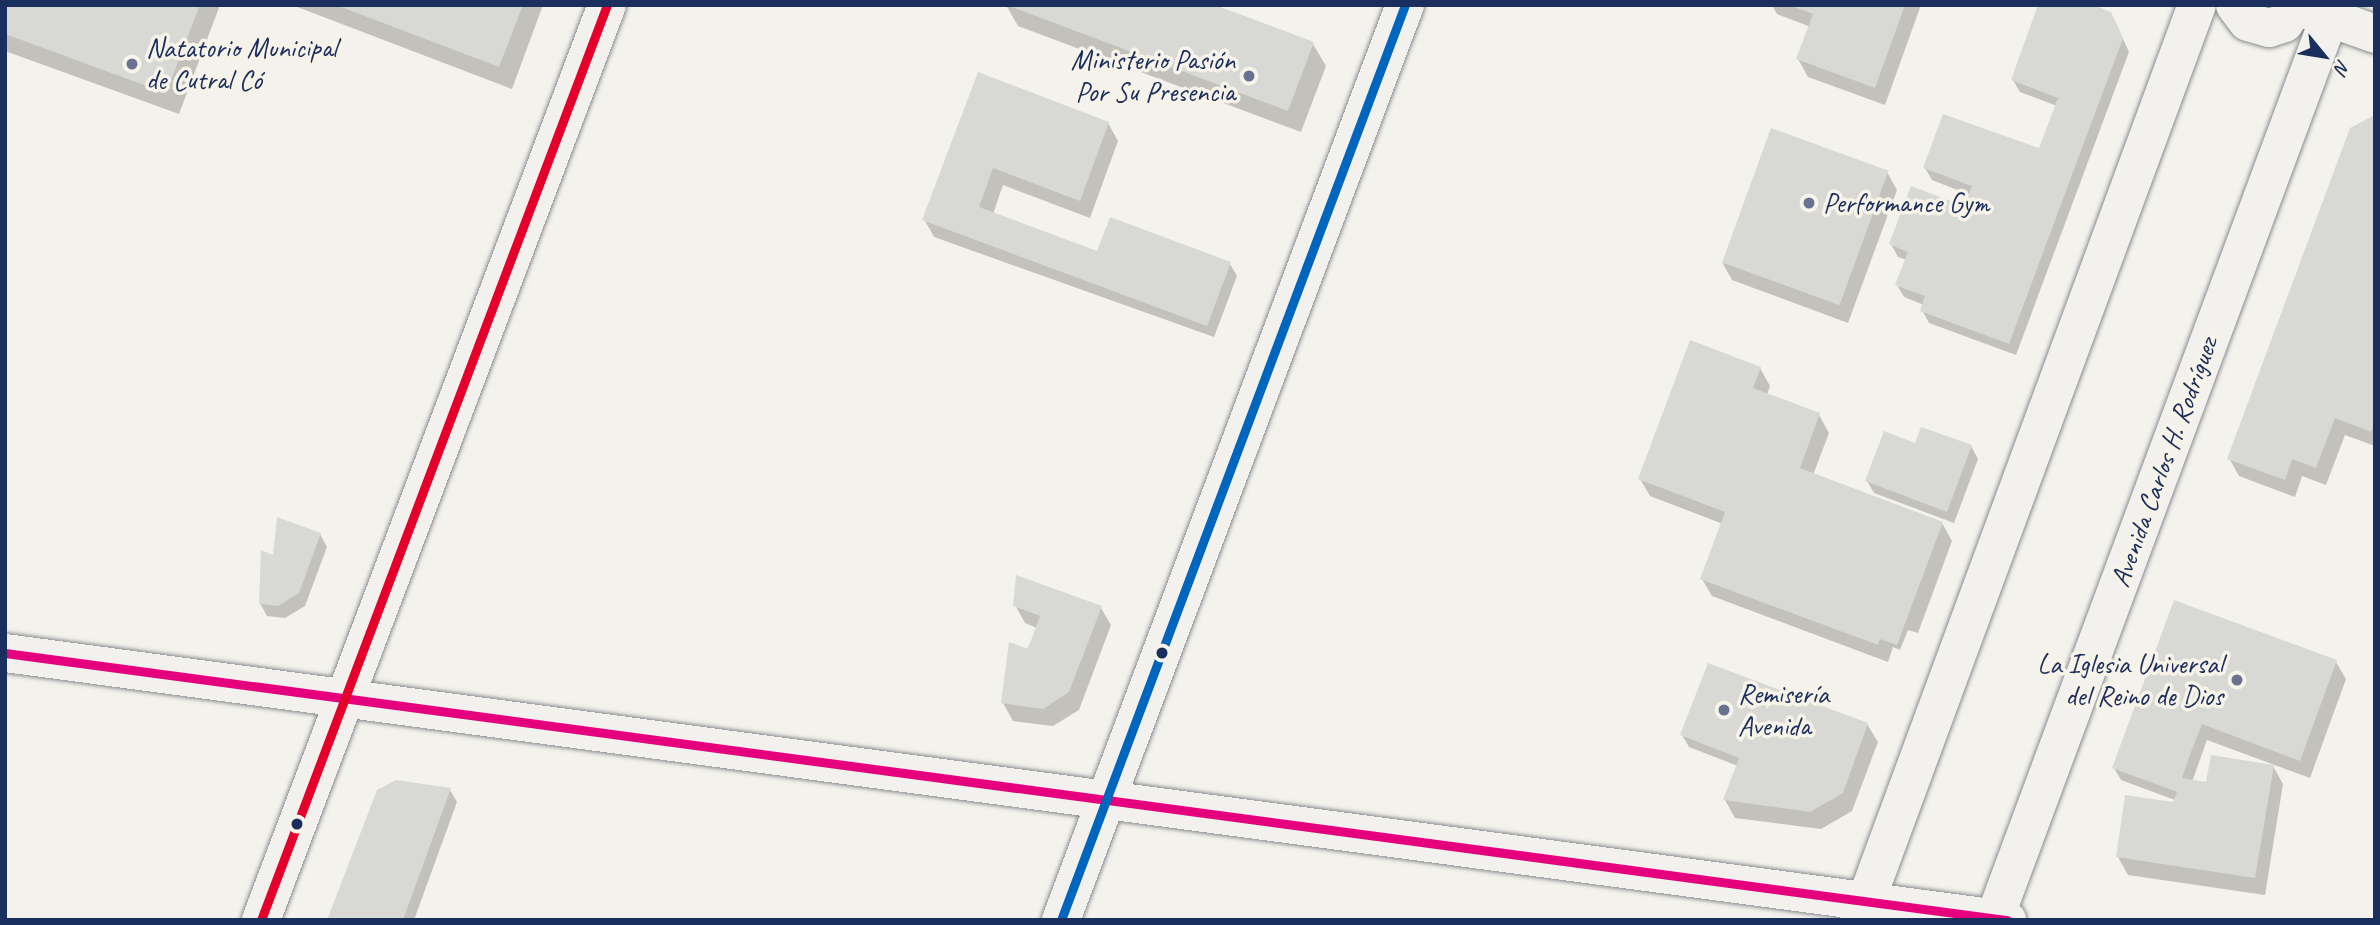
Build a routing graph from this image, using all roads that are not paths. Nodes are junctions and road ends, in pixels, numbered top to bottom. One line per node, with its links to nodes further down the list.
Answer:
1 (607, 5): 8 (street)
2 (1405, 5): 9 (street)
3 (2197, 5): 10 (street)
4 (2235, 5): 5 (street)
5 (2314, 8): 6 (street); 11 (street, Avenida Carlos H. Rodríguez)
6 (2375, 34)
7 (5, 653): 8 (street)
8 (342, 698): 9 (street); 12 (street)
9 (1106, 800): 10 (street); 13 (street)
10 (1862, 910): 11 (street)
11 (1999, 919)
12 (261, 920)
13 (1061, 920)

